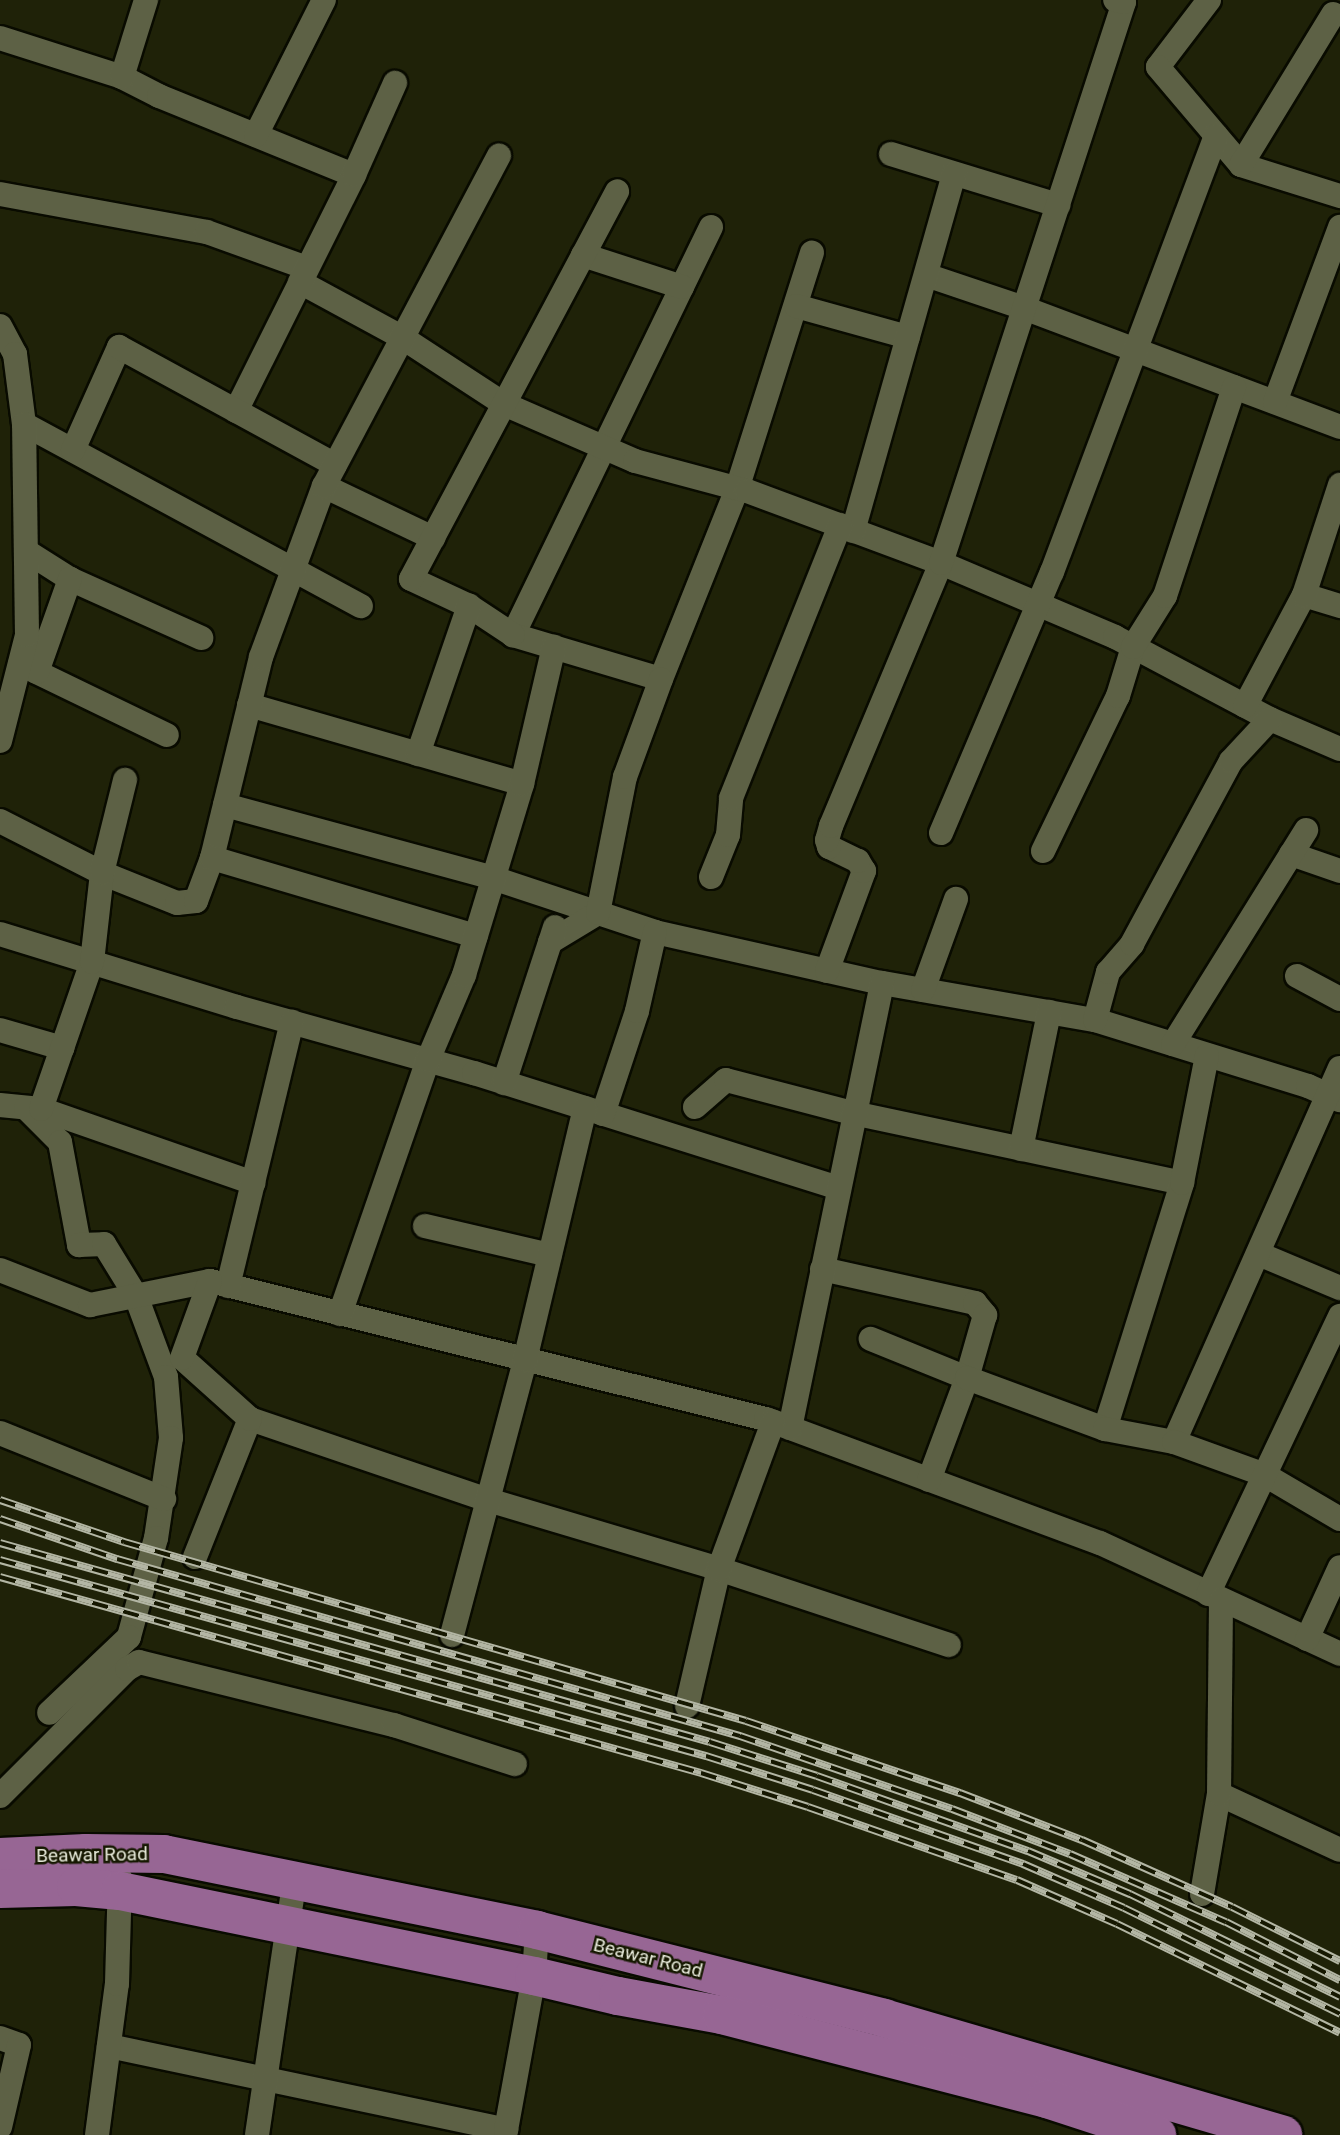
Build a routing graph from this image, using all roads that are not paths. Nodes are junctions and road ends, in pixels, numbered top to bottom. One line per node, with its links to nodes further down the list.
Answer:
1 (146, 0): 7 (street)
2 (324, 0): 9 (street)
3 (1115, 0): 19 (street)
4 (1209, 0): 10 (street)
5 (1332, 14): 13 (street)
6 (0, 38): 7 (street)
7 (122, 78): 9 (street)
8 (395, 83): 15 (street)
9 (256, 135): 15 (street)
10 (1216, 136): 13 (street); 32 (street)
11 (891, 154): 14 (street)
12 (499, 156): 31 (street)
13 (1241, 165): 18 (street)
14 (954, 174): 19 (street); 25 (street)
15 (354, 175): 24 (street)
16 (617, 191): 23 (street)
17 (0, 194): 24 (street)
18 (1340, 196)
19 (1058, 205): 28 (street)
20 (1340, 227): 34 (street)
21 (711, 228): 26 (street)
22 (812, 253): 27 (street)
23 (583, 255): 26 (street); 35 (street)
24 (303, 275): 31 (street); 36 (street)
25 (926, 275): 28 (street); 30 (street)
26 (682, 287): 39 (street)
27 (796, 306): 30 (street); 43 (street)
28 (1024, 308): 32 (street); 47 (street)
29 (0, 326): 37 (street)
30 (908, 337): 44 (street)
31 (403, 338): 35 (street); 41 (street)
32 (1136, 350): 33 (street); 51 (street)
33 (1234, 387): 34 (street); 58 (street)
34 (1275, 402): 38 (street)
35 (504, 404): 39 (street); 45 (street)
36 (236, 411): 40 (street); 41 (street)
37 (24, 424): 40 (street); 46 (street)
38 (1340, 427)
39 (604, 447): 43 (street); 55 (street)
40 (73, 450): 48 (street)
41 (330, 476): 45 (street); 48 (street)
42 (1340, 485): 50 (street)
43 (737, 489): 44 (street); 60 (street)
44 (847, 528): 47 (street); 79 (street)
45 (433, 538): 53 (street)
46 (26, 551): 49 (street); 59 (street)
47 (941, 563): 51 (street); 89 (street)
48 (293, 569): 52 (street); 61 (street)
49 (70, 579): 56 (street); 59 (street)
50 (1304, 595): 54 (street); 62 (street)
51 (1038, 604): 58 (street); 73 (street)
52 (361, 606)
53 (469, 606): 55 (street); 67 (street)
54 (1340, 606)
55 (513, 635): 57 (street)
56 (201, 638)
57 (554, 647): 60 (street); 69 (street)
58 (1133, 647): 62 (street); 74 (street)
59 (28, 668): 64 (street); 65 (street)
60 (661, 679): 83 (street)
61 (249, 705): 67 (street); 70 (street)
62 (1245, 706): 63 (street)
63 (1270, 719): 66 (street); 95 (street)
64 (167, 735)
65 (0, 741)
66 (1340, 749)
67 (418, 754): 69 (street)
68 (125, 780): 78 (street)
69 (522, 784): 80 (street)
70 (225, 805): 76 (street); 80 (street)
71 (0, 821): 78 (street)
72 (1306, 830): 75 (street)
73 (941, 833)
74 (1043, 852)
75 (1291, 854): 77 (street); 98 (street)
76 (212, 858): 78 (street); 86 (street)
77 (1340, 871)
78 (102, 873): 88 (street)
79 (711, 877)
80 (494, 878): 82 (street); 86 (street)
81 (956, 899): 92 (street)
82 (564, 901): 83 (street); 87 (street)
83 (598, 913): 84 (street); 87 (street)
84 (655, 932): 89 (street); 108 (street)
85 (0, 934): 88 (street)
86 (476, 936): 101 (street)
87 (550, 942): 103 (street)
88 (92, 962): 96 (street); 99 (street)
89 (828, 971): 91 (street)
90 (1297, 976): 93 (street)
91 (882, 983): 92 (street); 109 (street)
92 (923, 990): 94 (street)
93 (1340, 999)
94 (1049, 1012): 95 (street); 110 (street)
95 (1095, 1020): 98 (street)
96 (292, 1022): 101 (street); 111 (street)
97 (0, 1030): 99 (street)
98 (1173, 1044): 100 (street)
99 (62, 1048): 107 (street)
100 (1207, 1055): 104 (street); 112 (street)
101 (428, 1060): 103 (street); 122 (street)
102 (1340, 1068): 104 (street)
103 (504, 1083): 108 (street)
104 (1333, 1097): 115 (street)
105 (0, 1105): 107 (street)
106 (695, 1107): 109 (street)
107 (34, 1108): 111 (street); 121 (street)
108 (594, 1111): 113 (street); 116 (street)
109 (853, 1113): 110 (street); 113 (street)
110 (1021, 1149): 112 (street)
111 (253, 1183): 119 (street)
112 (1182, 1183): 129 (street)
113 (838, 1188): 117 (street)
114 (425, 1226): 116 (street)
115 (1259, 1254): 120 (street); 131 (street)
116 (550, 1255): 125 (street)
117 (822, 1269): 126 (street); 128 (street)
118 (0, 1270): 121 (street)
119 (219, 1284): 121 (street); 122 (street); 127 (street)
120 (1340, 1289)
121 (136, 1296): 134 (street)
122 (340, 1314): 125 (street)
123 (1340, 1315): 132 (street)
124 (871, 1339): 126 (street)
125 (525, 1360): 128 (street); 135 (street)
126 (967, 1378): 129 (street); 133 (street)
127 (250, 1419): 135 (street); 137 (street)
128 (782, 1425): 133 (street); 139 (street)
129 (1105, 1429): 131 (street)
130 (0, 1433): 134 (street)
131 (1174, 1442): 132 (street)
132 (1265, 1475): 136 (street); 140 (street)
133 (929, 1480): 140 (street)
134 (164, 1499): 146 (street)
135 (488, 1500): 139 (street); 141 (street)
136 (1340, 1519)
137 (195, 1557)
138 (1340, 1567): 142 (street)
139 (719, 1569): 143 (street); 145 (street)
140 (1215, 1597): 142 (street); 148 (street)
141 (452, 1634)
142 (1307, 1639): 144 (street)
143 (949, 1645)
144 (1340, 1654)
145 (687, 1706)
146 (49, 1713)
147 (515, 1764): 149 (street)
148 (1219, 1794): 150 (street); 156 (street)
149 (0, 1796)
150 (1340, 1850)
151 (121, 1853): 152 (main road, Beawar Road); 153 (main road, Beawar Road); 155 (street)
152 (0, 1857)
153 (294, 1882): 157 (street); 158 (main road, Beawar Road)
154 (0, 1889): 155 (main road, Beawar Road)
155 (120, 1891): 157 (main road, Beawar Road); 161 (street)
156 (1202, 1894)
157 (288, 1926): 159 (main road, Beawar Road); 162 (street)
158 (537, 1930): 159 (street); 164 (main road, Beawar Road)
159 (534, 1976): 162 (street); 167 (main road, Beawar Road)
160 (0, 2038): 163 (street)
161 (109, 2046): 162 (street); 165 (street)
162 (265, 2079): 166 (street)
163 (0, 2127)
164 (1264, 2132)
165 (97, 2135)
166 (257, 2135)
167 (1157, 2135)

